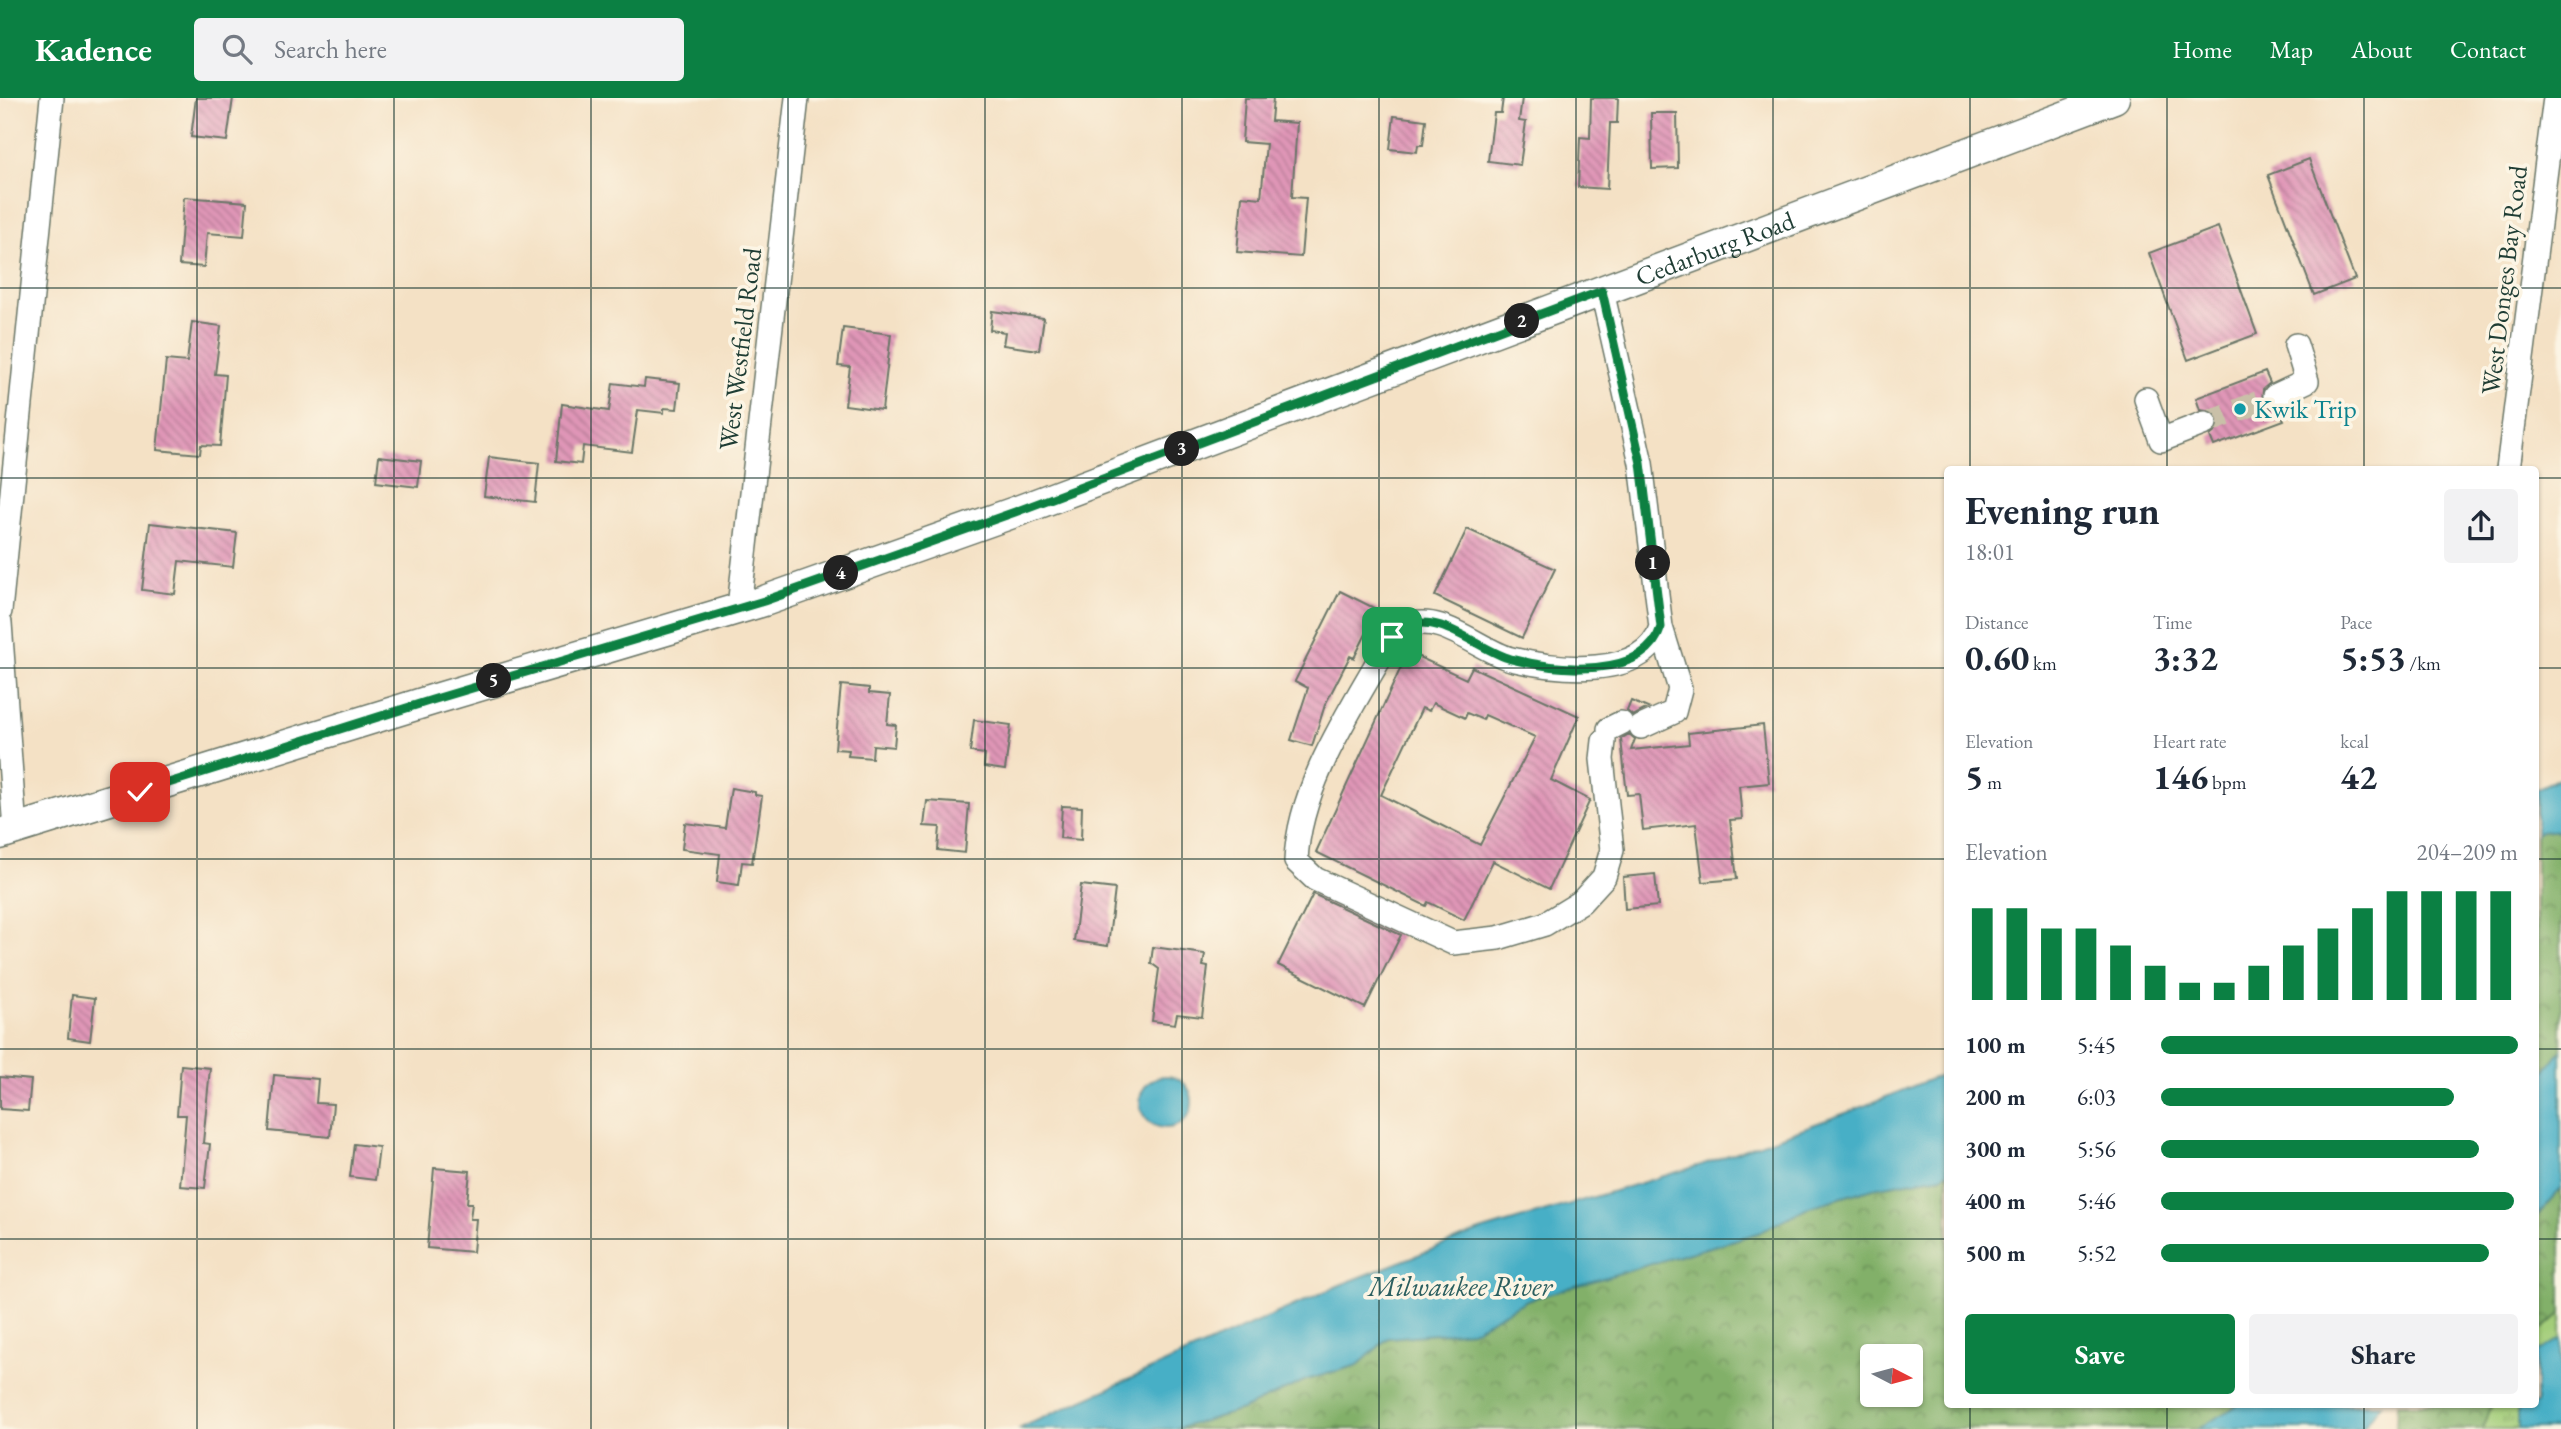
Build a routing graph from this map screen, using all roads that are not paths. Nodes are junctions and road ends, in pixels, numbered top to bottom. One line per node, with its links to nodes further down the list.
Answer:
1 (52, 98): 12 (street)
2 (797, 98): 11 (street, West Westfield Road)
3 (2113, 98): 5 (main road, Cedarburg Road)
4 (2555, 98): 10 (street, West Donges Bay Road)
5 (1602, 291): 11 (main road, Cedarburg Road); 14 (street)
6 (2296, 345): 7 (street)
7 (2275, 396)
8 (2146, 399): 9 (street)
9 (2205, 423)
10 (2508, 466)
11 (739, 607): 15 (main road, Cedarburg Road)
12 (0, 611)
13 (0, 623): 15 (street)
14 (1661, 627): 14 (street)
15 (8, 832)

